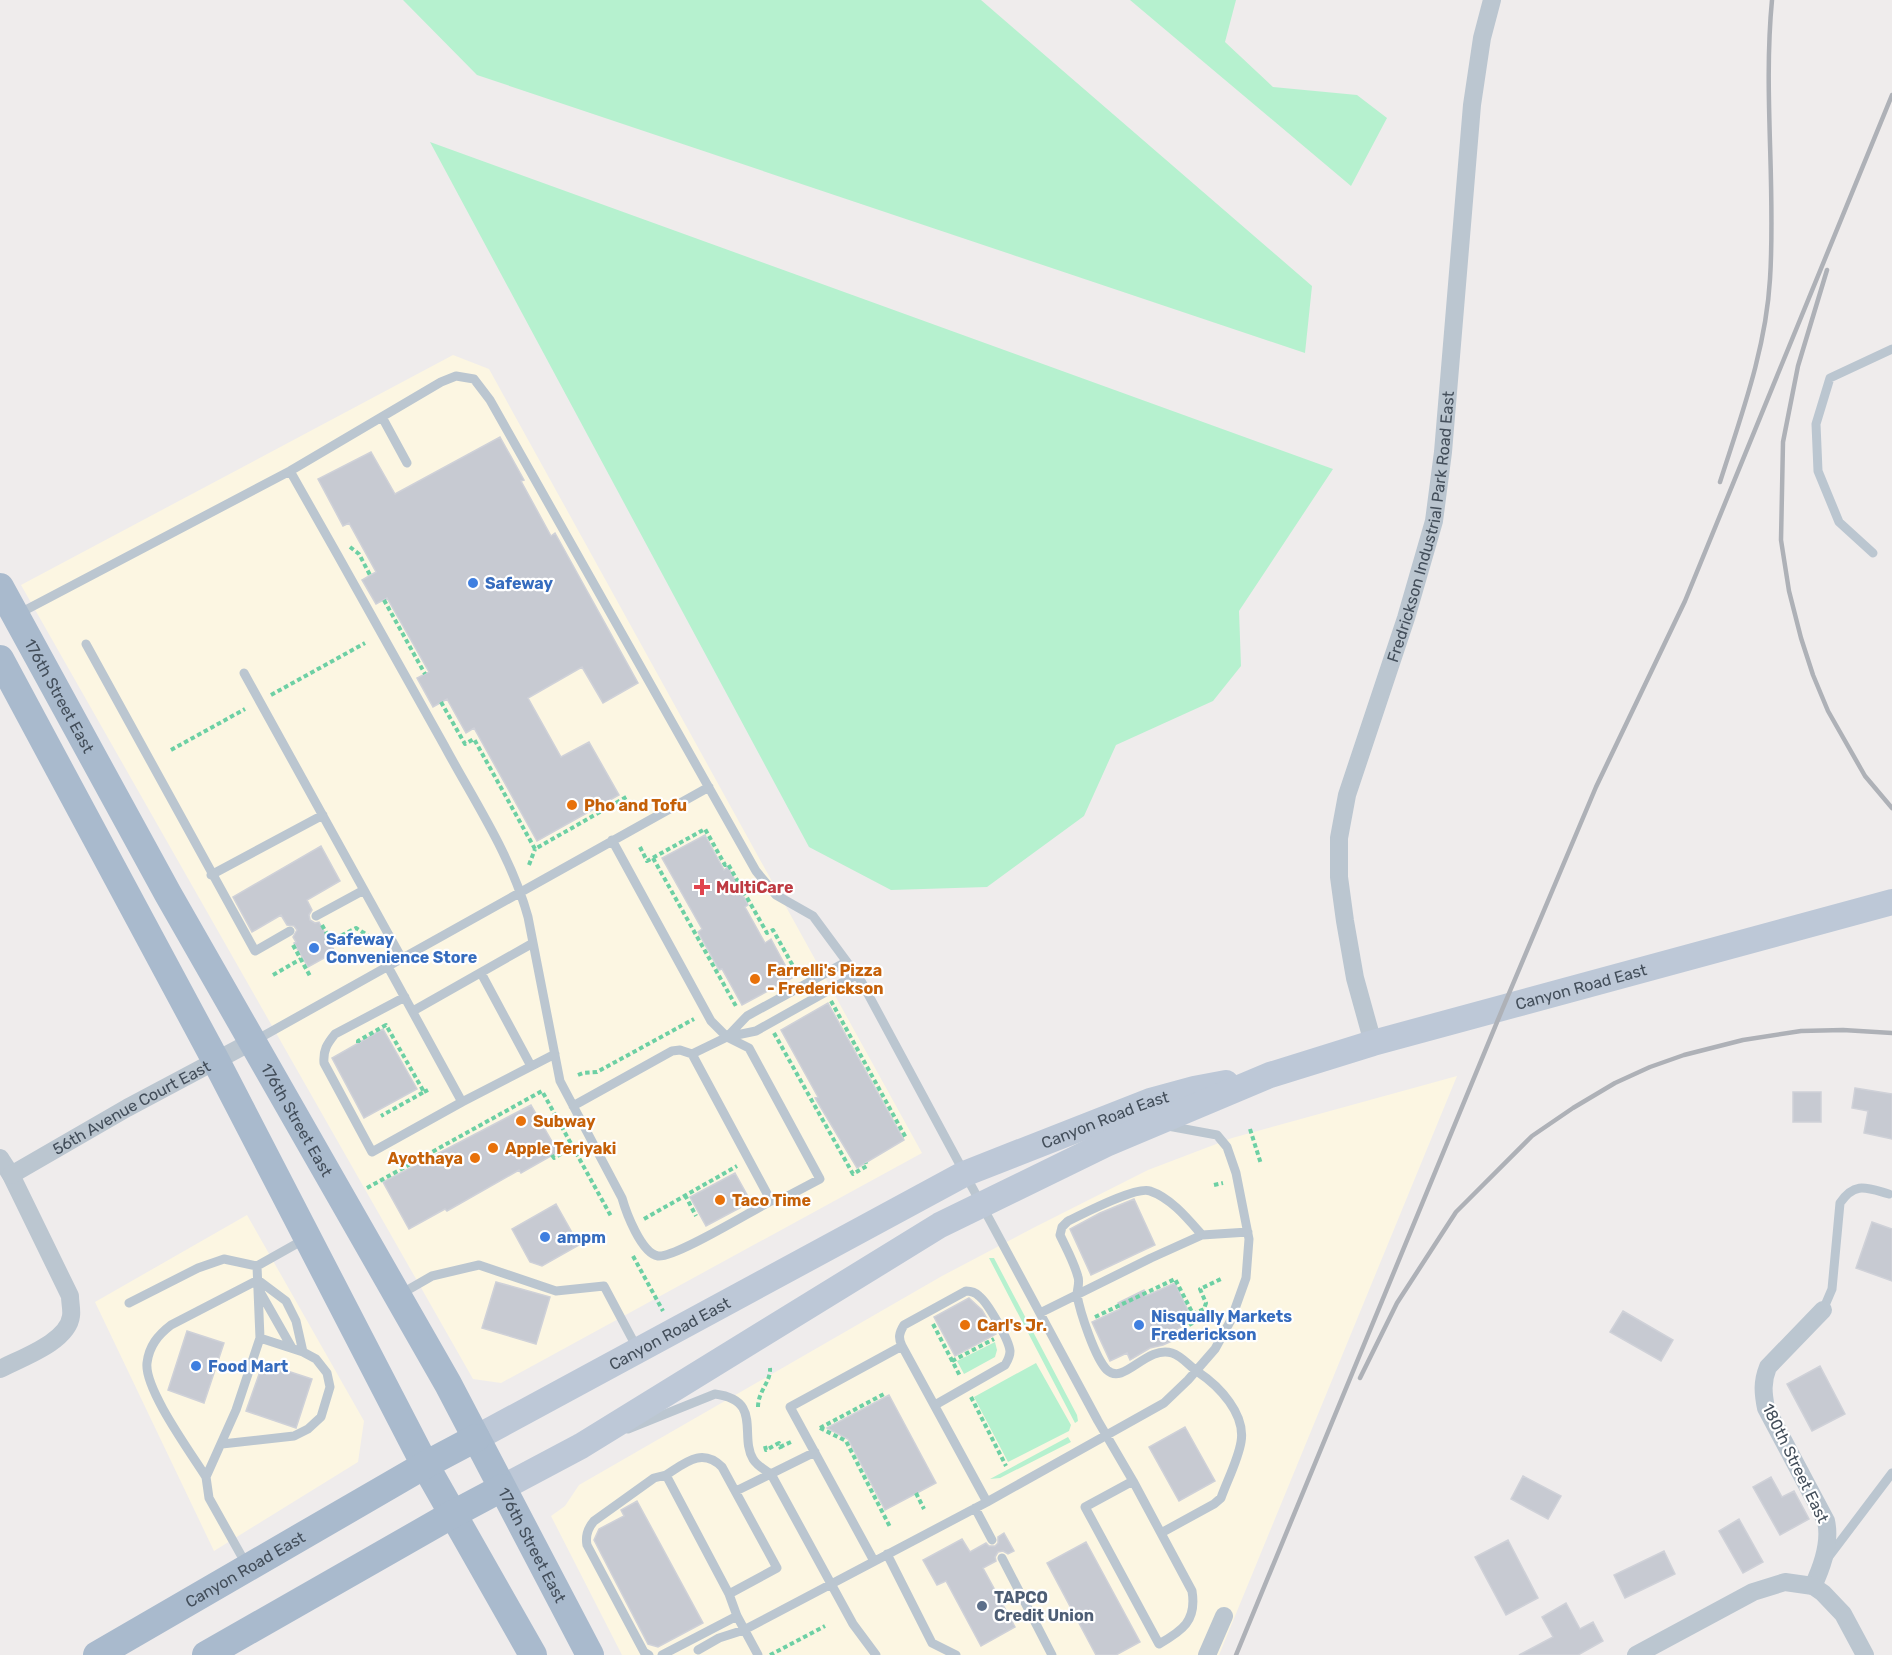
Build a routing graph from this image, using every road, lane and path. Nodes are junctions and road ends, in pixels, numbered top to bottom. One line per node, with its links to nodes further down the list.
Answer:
1 (1492, 0): 53 (street, Fredrickson Industrial Park Road East)
2 (1892, 349): 6 (lane)
3 (382, 417): 4 (lane); 5 (lane); 19 (lane)
4 (406, 463)
5 (290, 471): 9 (lane); 29 (lane)
6 (1873, 553)
7 (0, 587): 9 (main road, 176th Street East)
8 (384, 600): 14 (path)
9 (16, 615): 51 (main road, 176th Street East)
10 (365, 643): 15 (path)
11 (86, 644): 27 (lane)
12 (0, 659): 56 (main road)
13 (244, 673): 21 (lane)
14 (425, 674)
15 (267, 697)
16 (441, 702): 24 (path)
17 (245, 709): 18 (path)
18 (171, 750)
19 (709, 786): 22 (lane); 37 (lane)
20 (628, 796): 24 (path)
21 (322, 815): 27 (lane); 28 (lane)
22 (612, 840): 29 (lane); 50 (lane)
23 (640, 847): 25 (path)
24 (535, 849): 26 (path)
25 (653, 858): 43 (path); 47 (path)
26 (529, 865)
27 (211, 875): 32 (lane)
28 (364, 890): 31 (lane); 35 (lane)
29 (520, 891): 33 (lane); 35 (lane)
30 (1892, 902): 53 (main road, Canyon Road East)
31 (318, 920): 34 (path)
32 (292, 935): 36 (path)
33 (533, 943): 39 (lane); 54 (lane)
34 (374, 946)
35 (401, 957): 38 (lane)
36 (301, 959): 40 (path); 42 (path)
37 (846, 962): 41 (lane); 50 (lane)
38 (387, 965): 44 (lane); 51 (lane)
39 (481, 973): 46 (lane); 57 (lane)
40 (273, 975)
41 (856, 975): 50 (lane); 74 (lane)
42 (310, 976)
43 (799, 977)
44 (405, 997): 46 (lane); 62 (lane)
45 (831, 1000): 67 (path)
46 (413, 1011): 62 (lane)
47 (739, 1012)
48 (694, 1019): 58 (path)
49 (772, 1030): 71 (path)
50 (727, 1037): 55 (lane); 81 (lane)
51 (253, 1041): 56 (street, 56th Avenue Court East); 94 (main road, 176th Street East)
52 (358, 1043): 61 (path)
53 (1373, 1043): 59 (main road, Canyon Road East)
54 (555, 1054): 57 (lane); 63 (lane)
55 (692, 1054): 63 (lane); 81 (lane)
56 (216, 1061): 75 (street, 56th Avenue Court East); 88 (main road)
57 (531, 1066): 62 (lane)
58 (578, 1075)
59 (1270, 1075): 65 (main road, Canyon Road East); 74 (main road, Canyon Road East)
60 (430, 1089): 61 (path)
61 (424, 1092): 64 (path)
62 (462, 1102)
63 (573, 1106): 81 (lane)
64 (381, 1116)
65 (1158, 1124): 82 (main road, Canyon Road East); 86 (lane)
66 (1250, 1129): 72 (path)
67 (906, 1137)
68 (573, 1147): 69 (path); 78 (path); 85 (path)
69 (552, 1155)
70 (0, 1158): 75 (street)
71 (866, 1162)
72 (1261, 1164)
73 (742, 1172): 80 (path)
74 (964, 1174): 82 (lane); 107 (main road, Canyon Road East)
75 (11, 1175): 111 (street)
76 (1223, 1183): 77 (path)
77 (1214, 1185)
78 (367, 1188)
79 (1889, 1194): 96 (lane)
80 (685, 1195): 83 (path); 84 (path)
81 (771, 1201)
82 (980, 1204): 98 (lane); 123 (main road, Canyon Road East)
83 (696, 1216)
84 (639, 1222)
85 (615, 1223)
86 (1248, 1232): 87 (lane); 112 (lane)
87 (1203, 1235): 93 (lane); 93 (lane)
88 (308, 1238): 90 (lane); 125 (main road)
89 (631, 1252): 97 (path)
90 (257, 1266): 92 (lane); 95 (lane)
91 (1223, 1278): 99 (path)
92 (258, 1284): 103 (lane); 106 (lane); 108 (lane); 130 (lane)
93 (1077, 1293): 98 (lane); 112 (lane)
94 (398, 1295): 107 (lane); 119 (main road, 176th Street East)
95 (129, 1303)
96 (1823, 1310): 145 (street, 180th Street East)
97 (663, 1311)
98 (1040, 1313): 118 (lane)
99 (1193, 1314): 100 (path); 102 (path)
100 (1090, 1319)
101 (931, 1321): 109 (path)
102 (1189, 1325)
103 (260, 1338): 106 (lane); 121 (lane)
104 (994, 1339): 109 (path)
105 (902, 1346): 116 (lane); 116 (lane); 124 (lane)
106 (292, 1348): 108 (lane)
107 (638, 1350): 119 (main road, Canyon Road East)
108 (303, 1352): 121 (lane)
109 (952, 1361): 113 (path)
110 (770, 1368): 117 (path)
111 (0, 1369)
112 (1196, 1371): 118 (lane); 140 (lane)
113 (963, 1382)
114 (884, 1394): 139 (path)
115 (969, 1395): 126 (path)
116 (934, 1405): 135 (lane)
117 (760, 1415)
118 (1106, 1435): 131 (lane); 135 (lane)
119 (476, 1438): 125 (main road, Canyon Road East); 132 (main road, 176th Street East)
120 (795, 1440): 122 (path)
121 (222, 1444): 130 (lane)
122 (764, 1444)
123 (581, 1446): 128 (lane); 132 (main road, Canyon Road East)
124 (815, 1452): 128 (lane); 144 (lane)
125 (425, 1465): 138 (main road); 146 (main road, Canyon Road East)
126 (1006, 1466)
127 (1892, 1473): 145 (lane)
128 (771, 1474): 133 (lane); 147 (lane)
129 (666, 1475): 133 (lane); 149 (lane); 159 (lane)
130 (206, 1477): 146 (lane)
131 (1133, 1481): 140 (lane); 140 (lane)
132 (502, 1488): 138 (main road, Canyon Road East); 158 (main road, 176th Street East)
133 (736, 1491): 149 (lane)
134 (916, 1493): 137 (path)
135 (987, 1502): 136 (lane)
136 (975, 1508): 141 (lane); 142 (lane)
137 (924, 1509)
138 (453, 1514): 156 (main road, Canyon Road East); 157 (main road)
139 (890, 1527)
140 (1161, 1533)
141 (992, 1540)
142 (887, 1554): 144 (lane); 164 (lane)
143 (1002, 1558): 165 (lane)
144 (874, 1561): 147 (lane)
145 (1822, 1566): 148 (street, 180th Street East)
146 (248, 1568): 155 (main road, Canyon Road East)
147 (831, 1584): 153 (lane); 163 (lane)
148 (1813, 1586): 167 (street); 168 (street)
149 (729, 1594): 150 (lane)
150 (737, 1616): 153 (lane); 160 (lane)
151 (1224, 1616): 166 (street)
152 (825, 1626): 162 (path)
153 (744, 1630): 154 (lane); 161 (lane)
154 (698, 1650)
155 (97, 1655)
156 (206, 1655)
157 (533, 1655)
158 (590, 1655)
159 (649, 1655)
160 (662, 1655)
161 (758, 1655)
162 (771, 1655)
163 (876, 1655)
164 (956, 1655)
165 (1052, 1655)
166 (1207, 1655)
167 (1636, 1655)
168 (1865, 1655)

